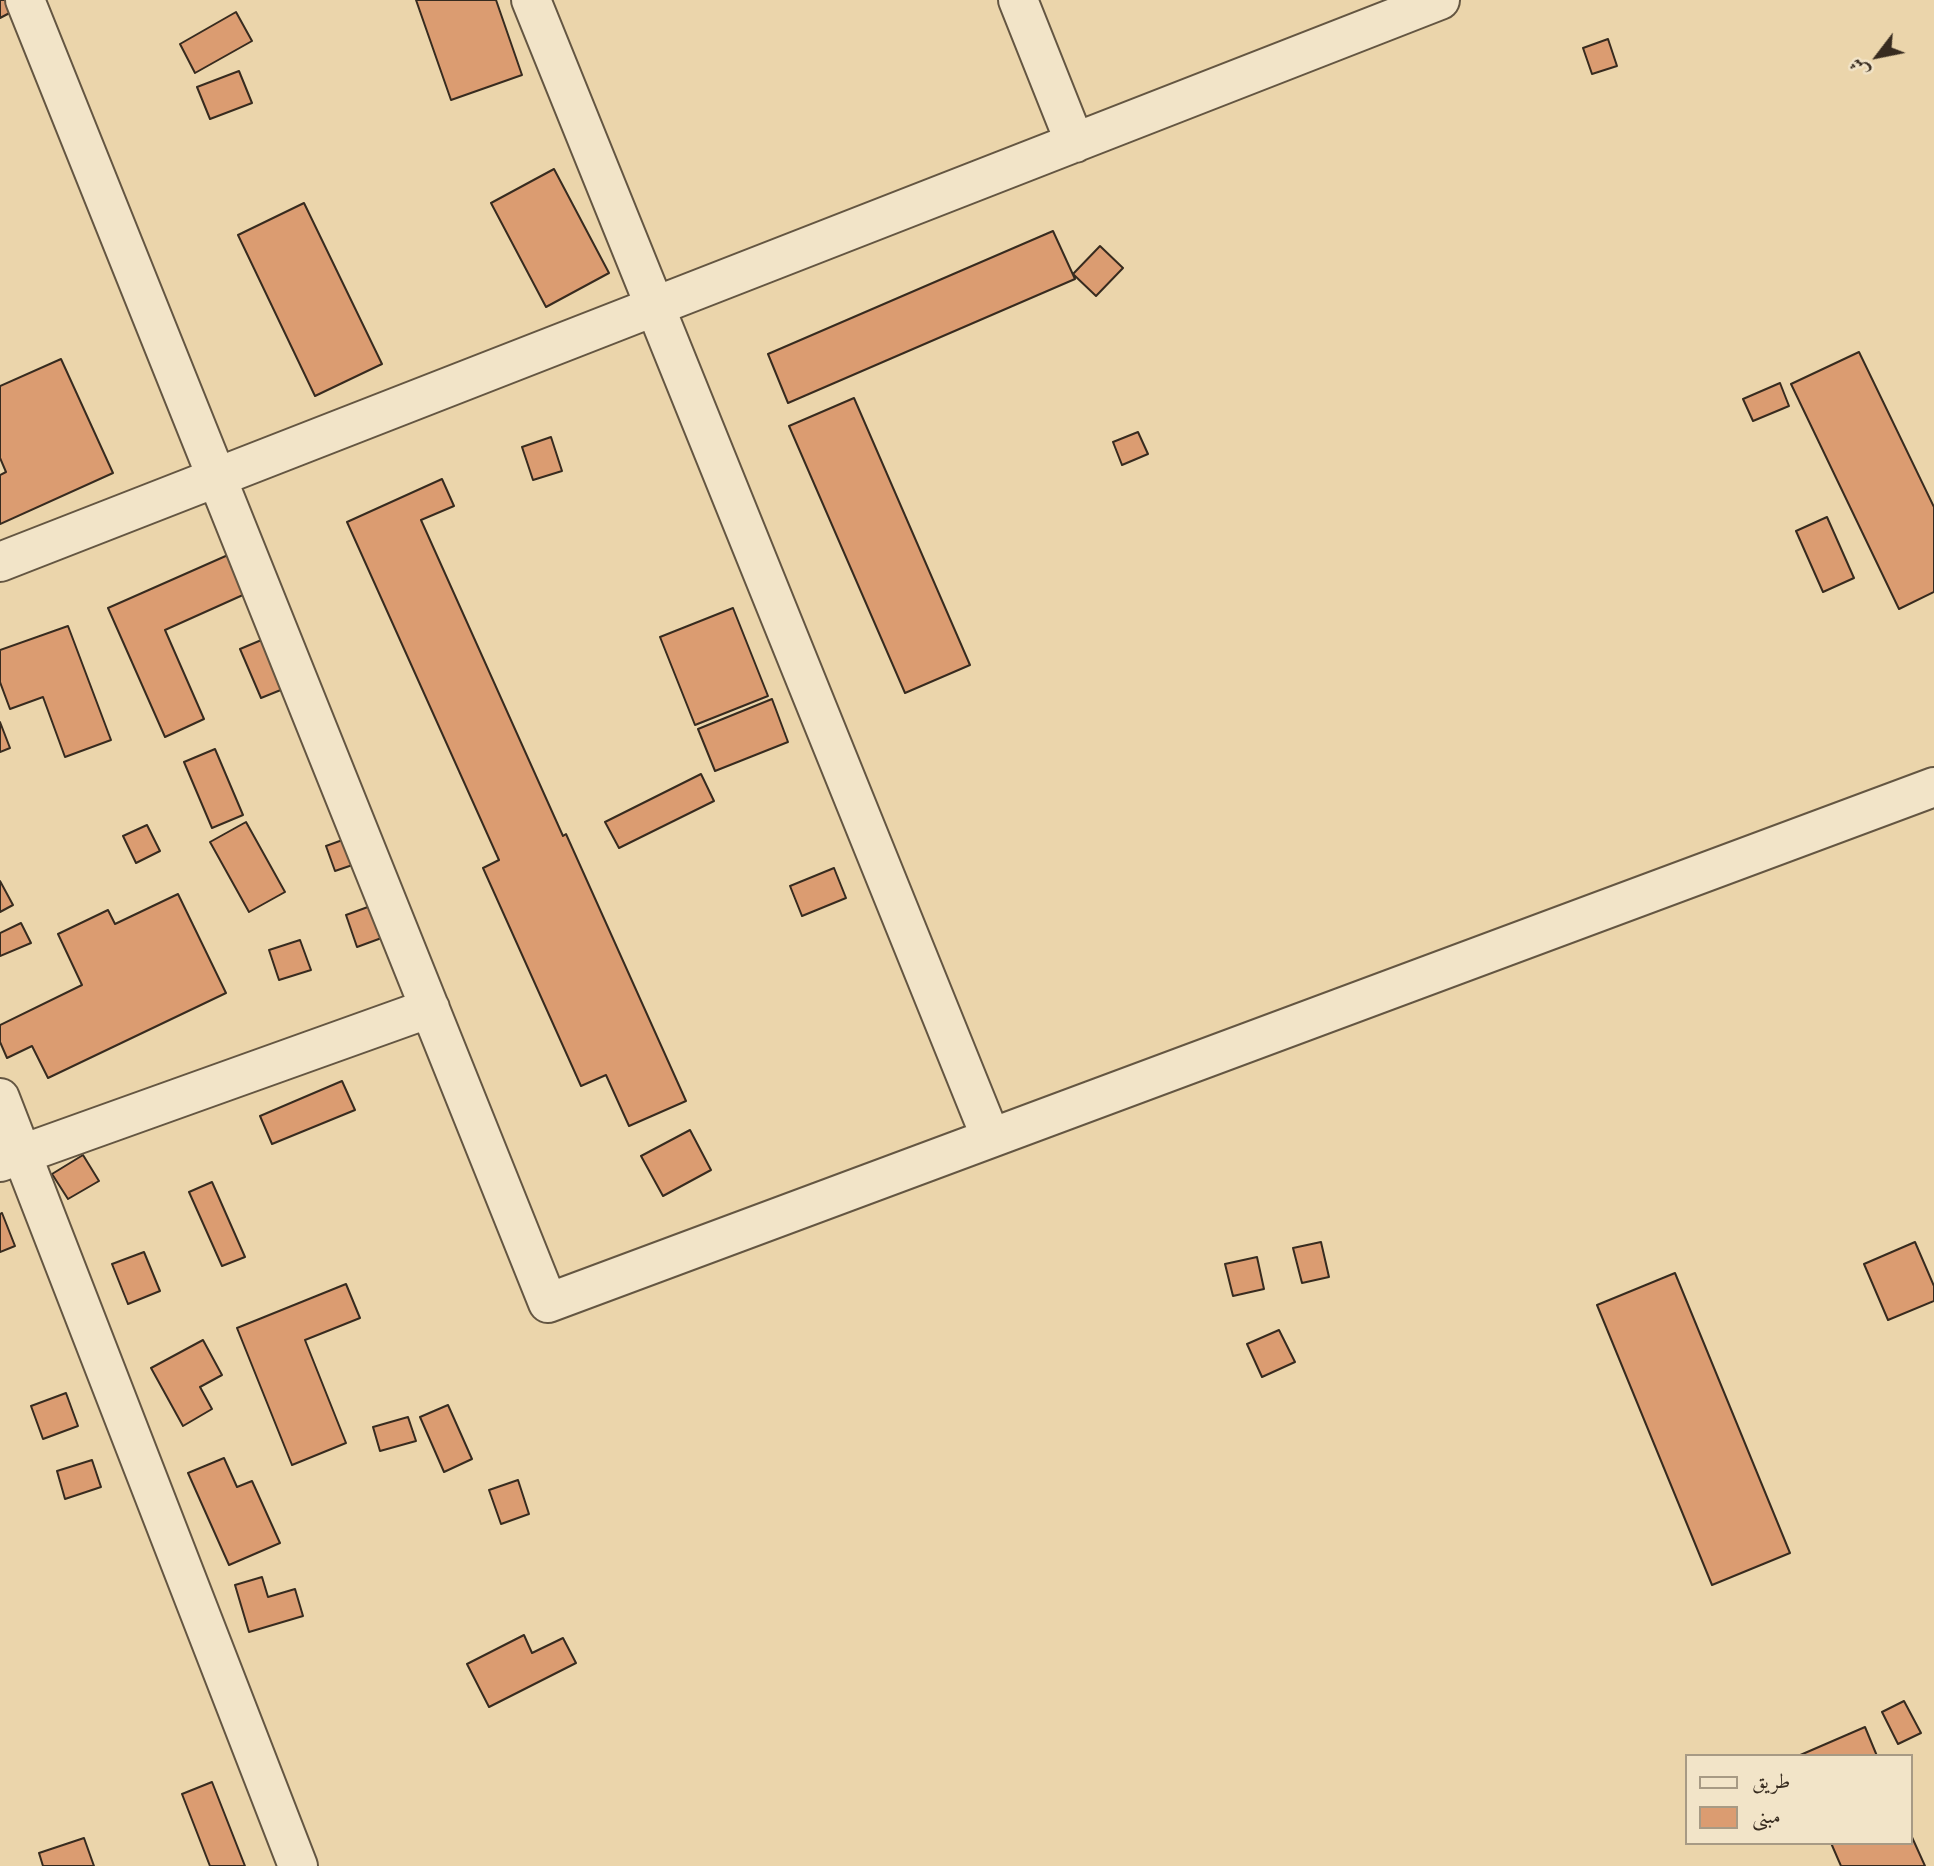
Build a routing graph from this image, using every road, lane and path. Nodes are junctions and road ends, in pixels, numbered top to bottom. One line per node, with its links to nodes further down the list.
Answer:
1 (25, 0): 7 (street)
2 (531, 0): 6 (street)
3 (1018, 0): 5 (street)
4 (1440, 0): 5 (street)
5 (1075, 143): 6 (street)
6 (653, 307): 7 (street); 12 (street)
7 (217, 478): 8 (street); 10 (street)
8 (0, 562)
9 (1934, 788): 12 (street)
10 (430, 1008): 12 (street); 13 (street)
11 (0, 1098): 13 (street)
12 (991, 1138)
13 (11, 1158): 14 (street)
14 (298, 1866)

